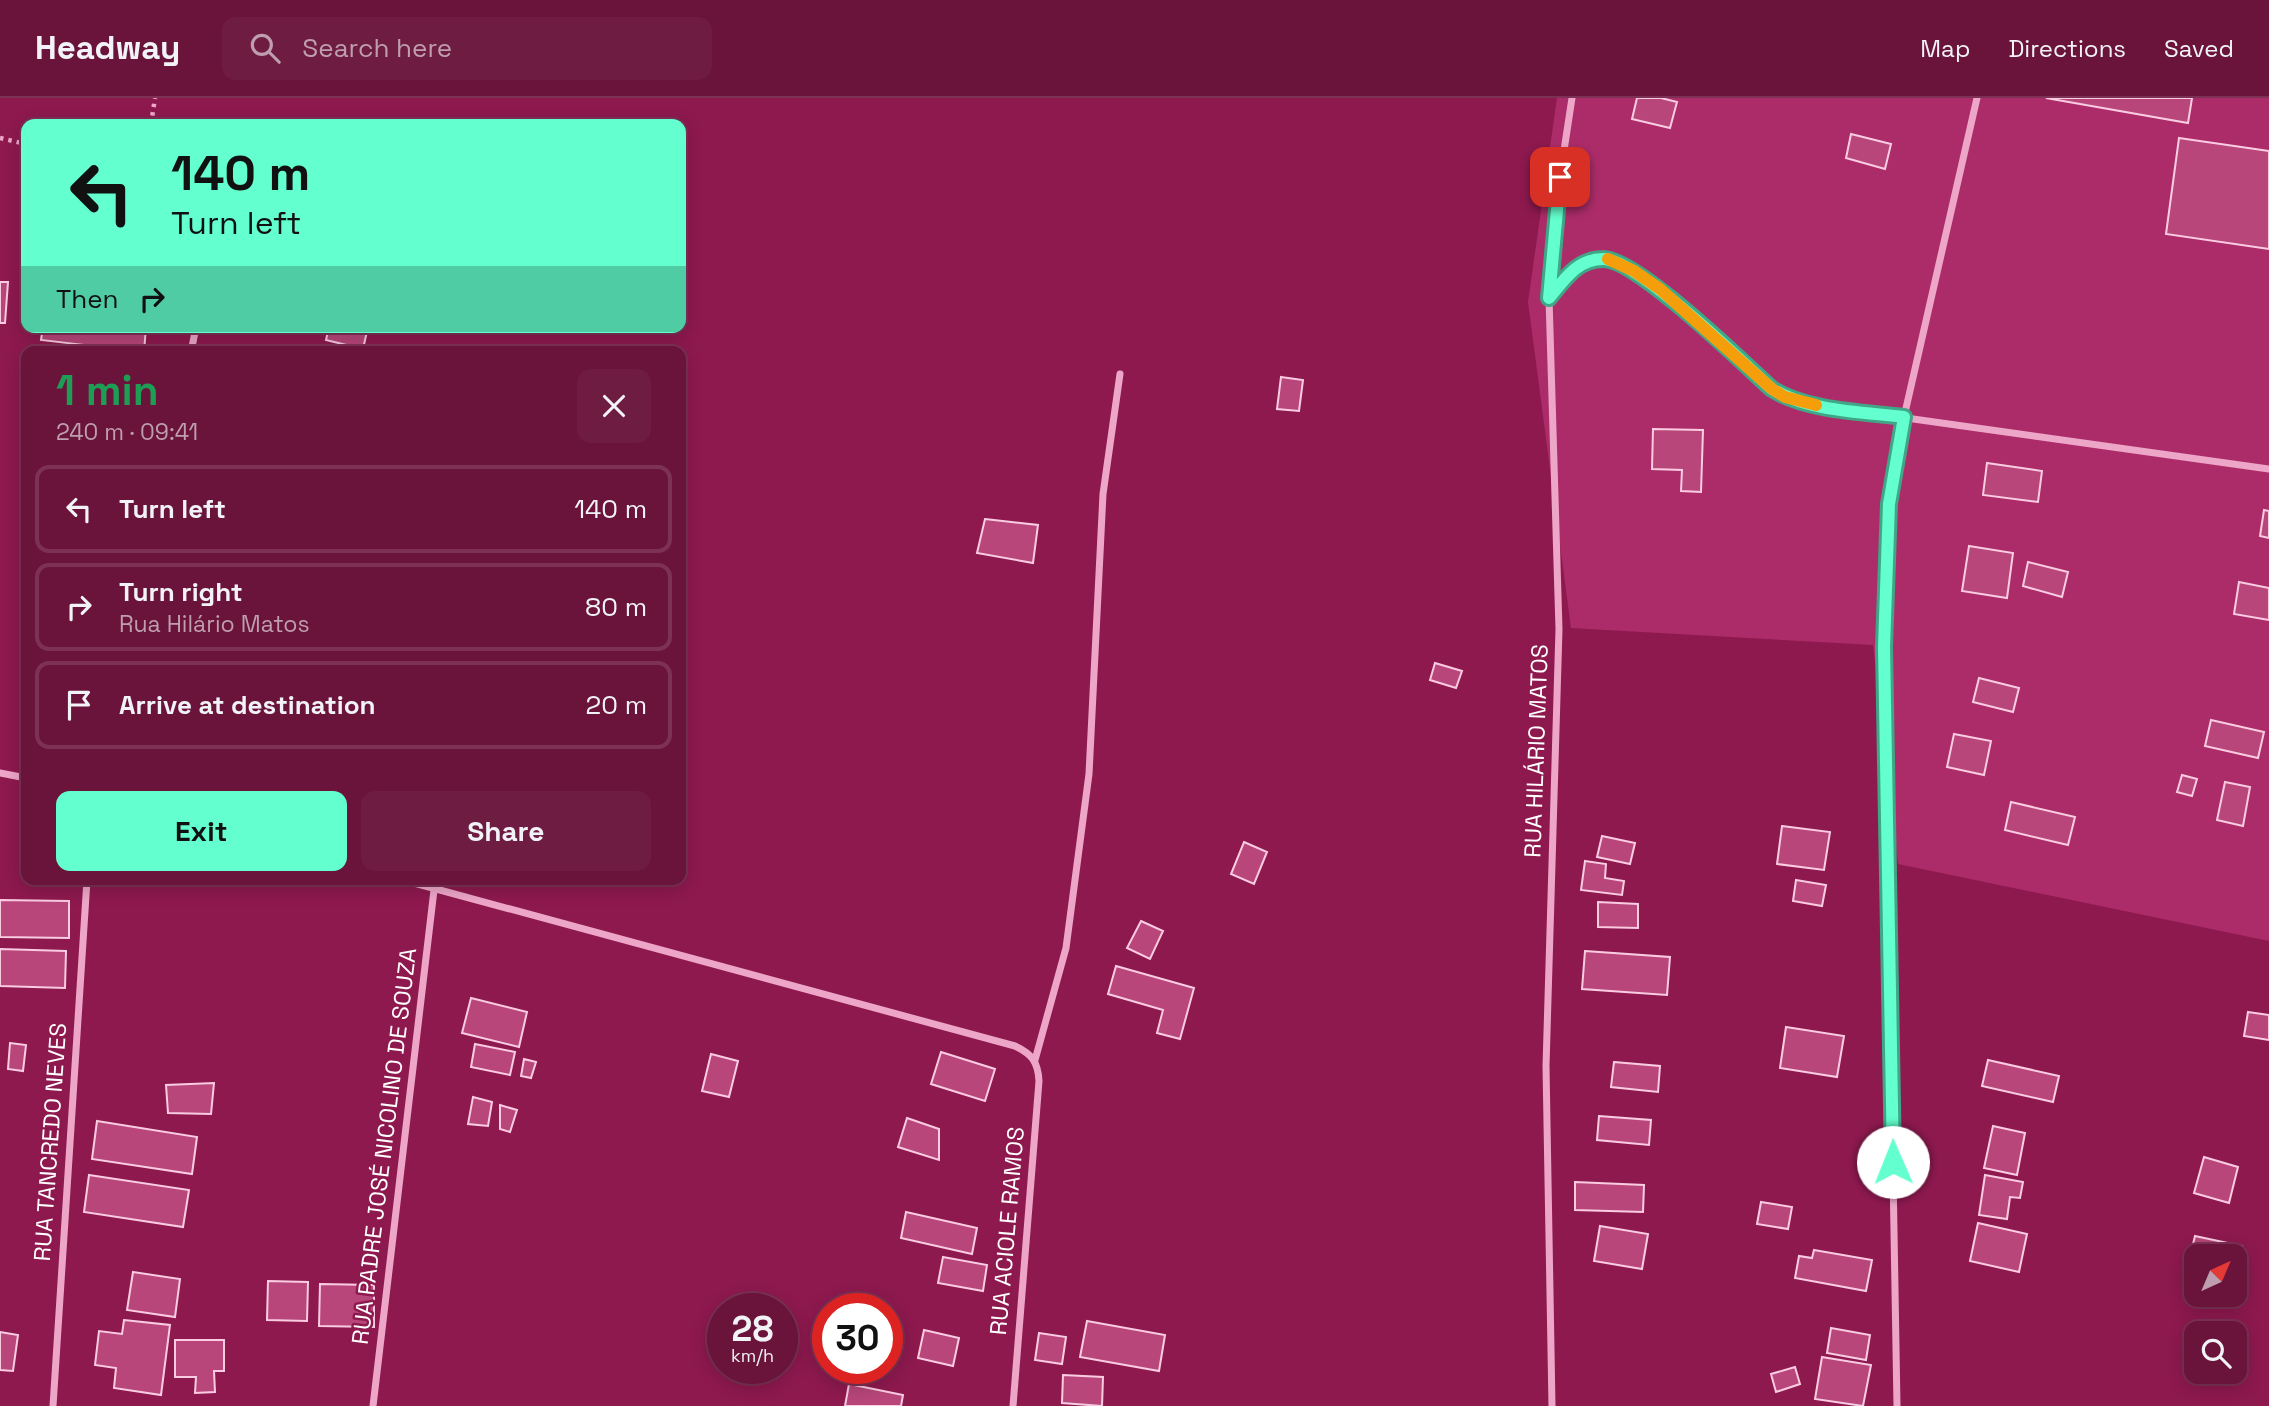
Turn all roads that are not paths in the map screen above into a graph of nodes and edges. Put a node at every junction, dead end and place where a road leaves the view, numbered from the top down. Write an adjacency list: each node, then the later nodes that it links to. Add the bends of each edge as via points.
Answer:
1 (1572, 98): 3 (street, RUA HILÁRIO MATOS, via 1556,203)
2 (1977, 98): 5 (street)
3 (1549, 298): 5 (street, via 1580,264 1606,258 1619,262 1660,289 1785,397); 17 (street, RUA HILÁRIO MATOS, via 1559,629 1546,1066)
4 (1120, 374): 13 (street, via 1103,494 1089,775 1066,948)
5 (1904, 417): 6 (street); 18 (street, via 1889,504 1884,647)
6 (2269, 470)
7 (0, 774): 8 (street)
8 (21, 777)
9 (87, 885): 14 (street, RUA TANCREDO NEVES)
10 (418, 885): 12 (street)
11 (436, 885): 12 (street, RUA PADRE JOSÉ NICOLINO DE SOUZA)
12 (434, 890): 13 (street, via 1015,1046); 15 (street, RUA PADRE JOSÉ NICOLINO DE SOUZA)
13 (1035, 1059): 16 (street, RUA ACIOLE RAMOS, via 1039,1081)
14 (53, 1406)
15 (373, 1406)
16 (1013, 1406)
17 (1552, 1406)
18 (1897, 1406)

